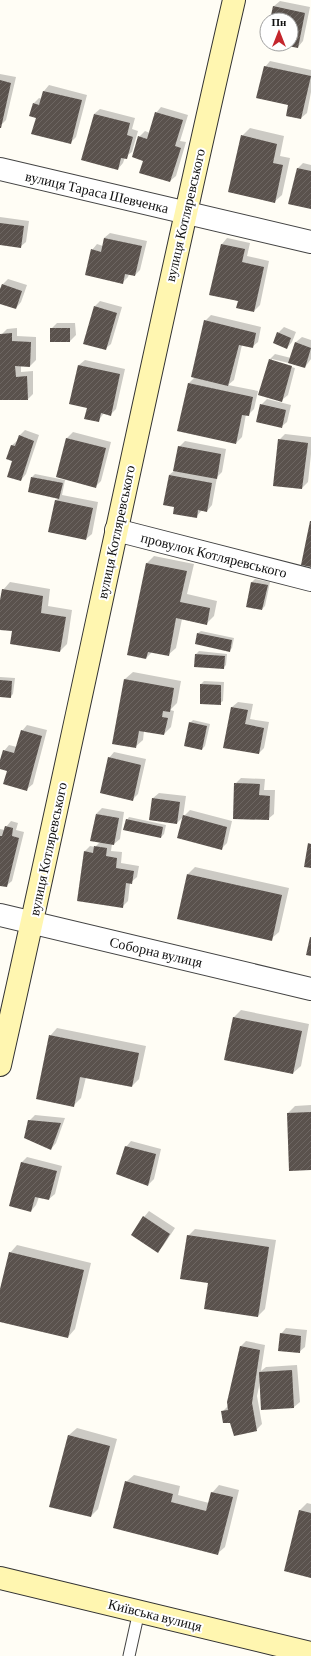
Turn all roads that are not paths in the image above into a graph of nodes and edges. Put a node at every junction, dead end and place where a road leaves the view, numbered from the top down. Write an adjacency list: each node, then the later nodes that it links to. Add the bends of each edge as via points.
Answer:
1 (234, 0): 3 (main road, вулиця Котляревського)
2 (0, 169): 3 (street, вулиця Тараса Шевченка)
3 (185, 213): 4 (street, вулиця Тараса Шевченка); 5 (main road, вулиця Котляревського)
4 (311, 242)
5 (116, 530): 6 (street, провулок Котляревського); 8 (main road, вулиця Котляревського)
6 (311, 580)
7 (0, 915): 8 (street, Соборна вулиця)
8 (32, 922): 9 (street, Соборна вулиця); 10 (main road, вулиця Котляревського)
9 (311, 989)
10 (0, 1064)
11 (0, 1578): 12 (main road, Київська вулиця)
12 (139, 1612): 13 (main road, Київська вулиця); 14 (lane)
13 (311, 1653)
14 (129, 1656)

